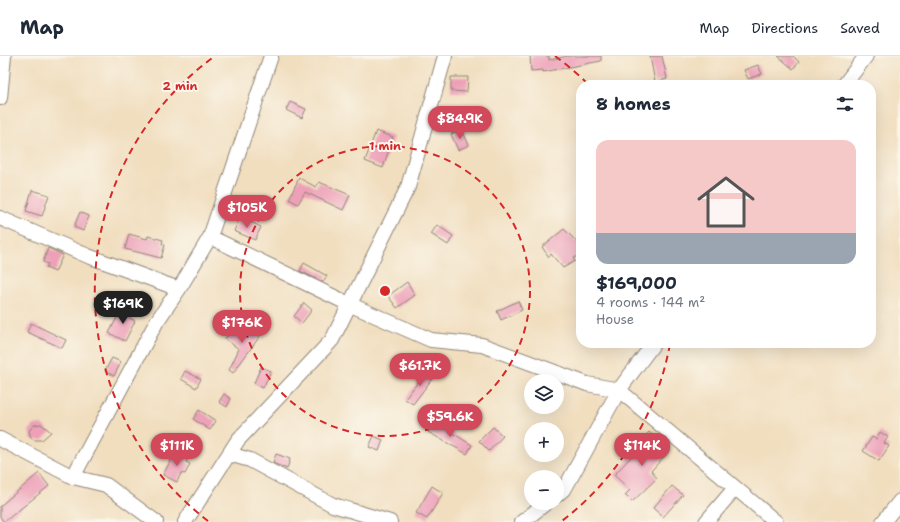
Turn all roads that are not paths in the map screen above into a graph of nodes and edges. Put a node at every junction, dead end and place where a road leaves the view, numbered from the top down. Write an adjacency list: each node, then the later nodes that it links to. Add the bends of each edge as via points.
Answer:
1 (4, 56): 6 (street)
2 (271, 56): 8 (street)
3 (445, 56): 10 (street, via 408,187)
4 (866, 56): 5 (street)
5 (848, 80)
6 (0, 98)
7 (0, 218): 9 (street, via 88,256)
8 (210, 237): 9 (street); 10 (street)
9 (179, 289): 15 (street, via 157,321)
10 (351, 305): 12 (street, via 431,340 482,345 587,384); 14 (street, via 332,340 238,440)
11 (650, 348): 12 (street)
12 (619, 390): 16 (street); 17 (street)
13 (0, 439): 15 (street)
14 (229, 454): 21 (street); 22 (street, via 250,460 333,504)
15 (73, 477): 20 (street, via 106,485)
16 (735, 488): 24 (street); 25 (street)
17 (564, 490)
18 (900, 500): 26 (street)
19 (537, 510): 23 (street)
20 (156, 522)
21 (185, 522)
22 (390, 522)
23 (522, 522)
24 (706, 522)
25 (776, 522)
26 (882, 522)

